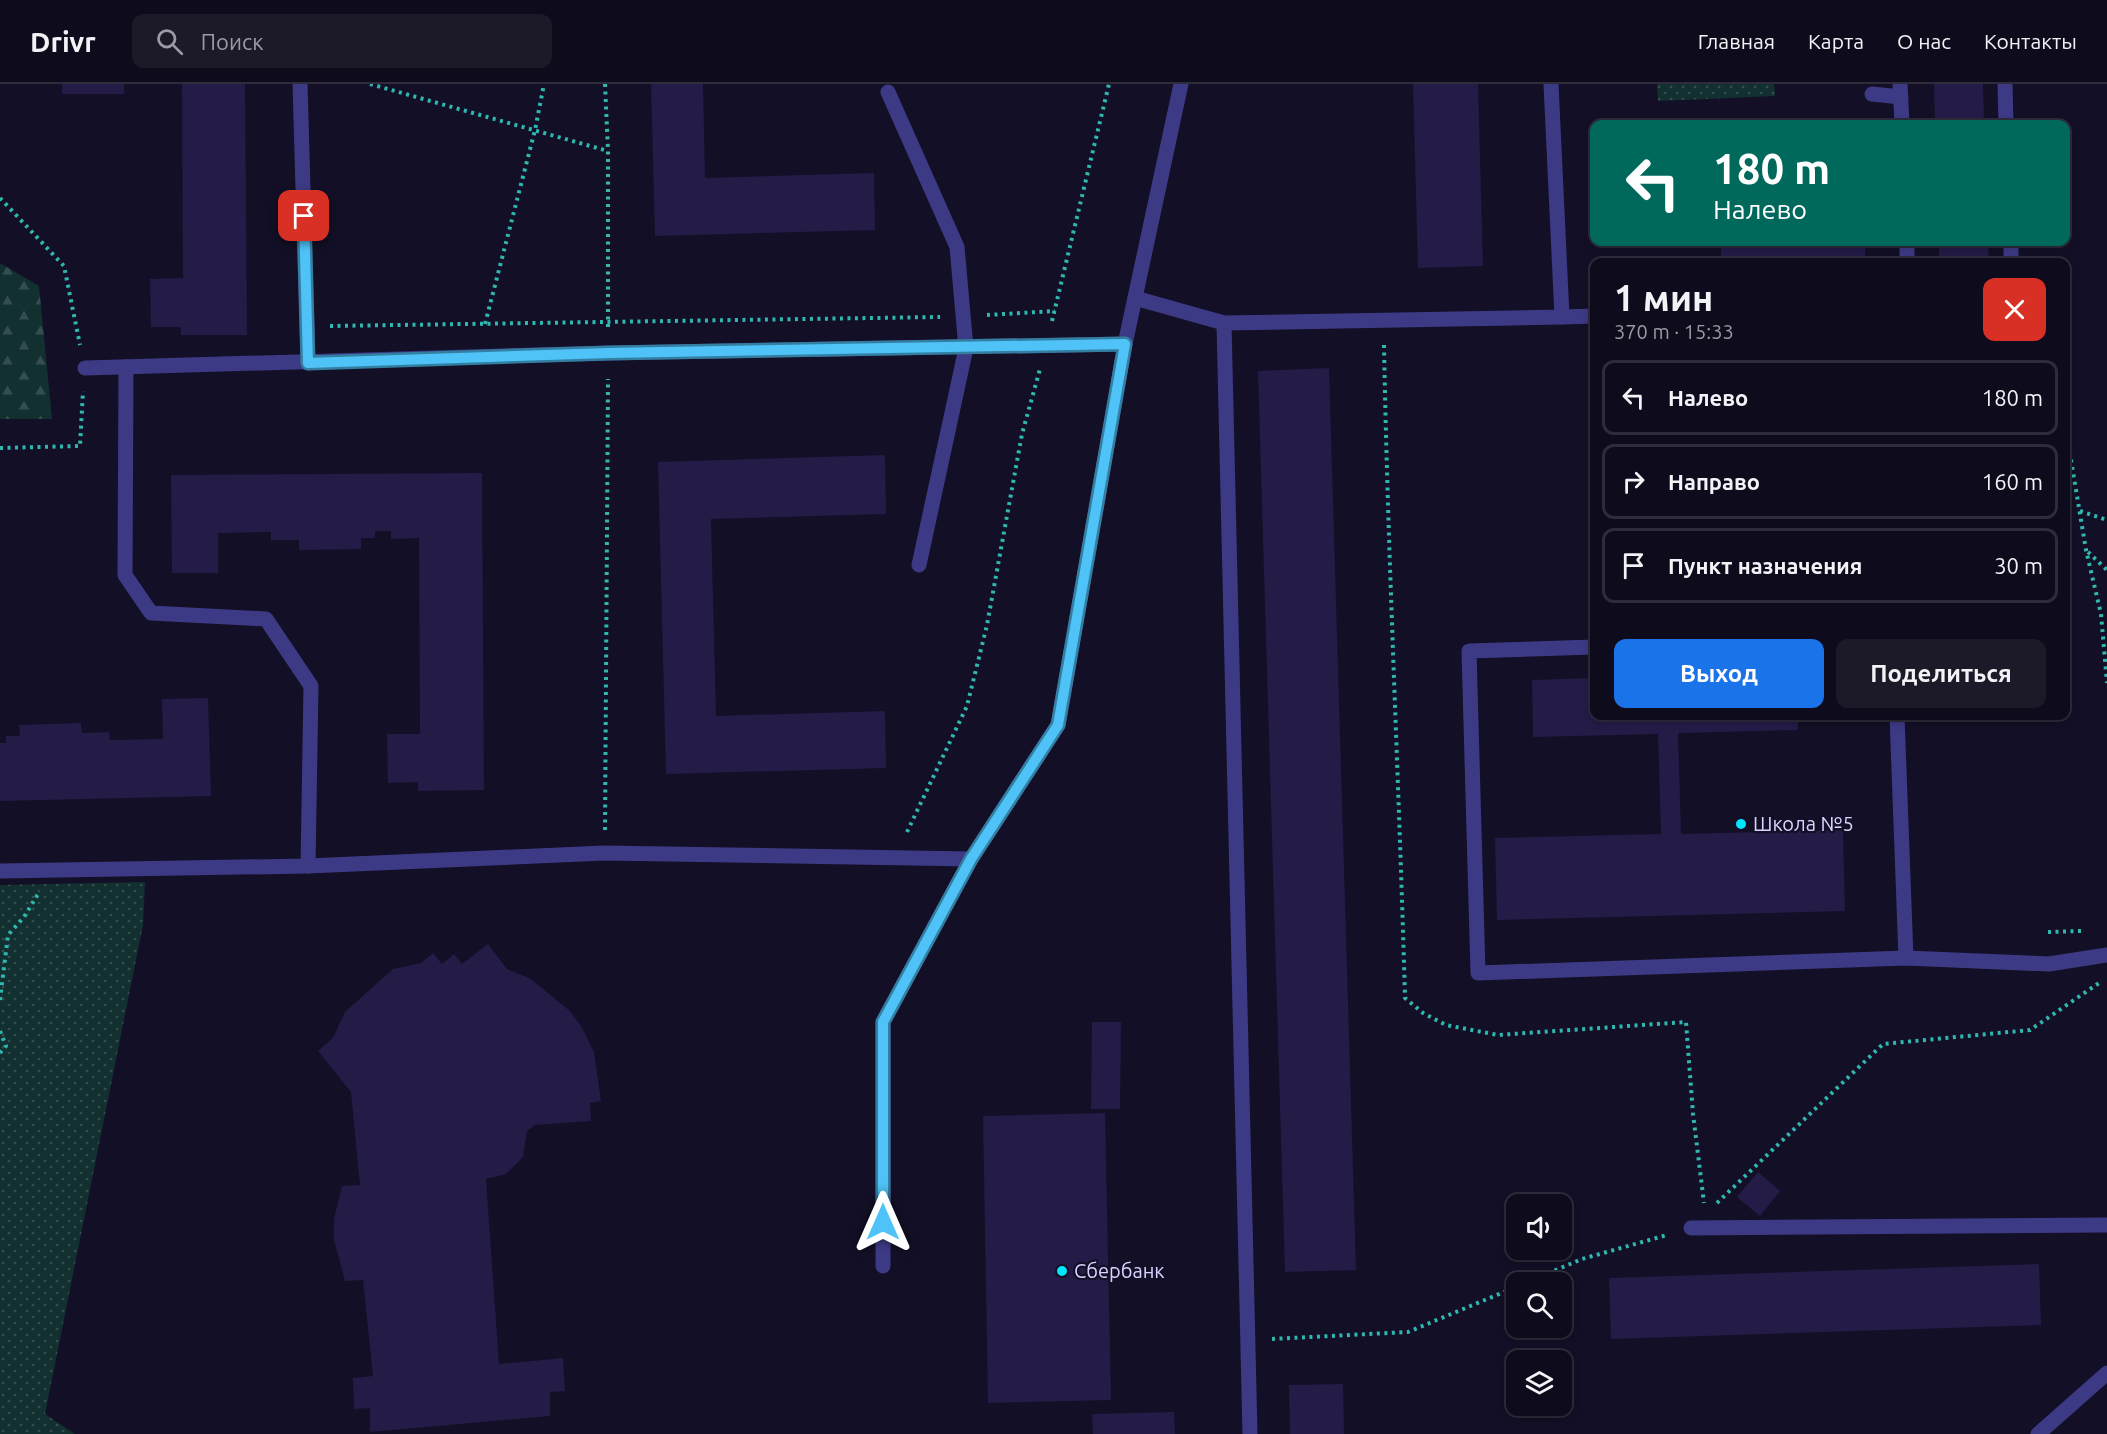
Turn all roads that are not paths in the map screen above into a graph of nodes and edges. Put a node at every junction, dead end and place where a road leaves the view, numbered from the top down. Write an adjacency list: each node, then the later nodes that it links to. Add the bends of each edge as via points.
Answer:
1 (300, 84): 16 (street)
2 (1181, 84): 10 (street)
3 (1551, 84): 12 (street)
4 (2005, 84): 9 (street)
5 (1901, 90): 7 (street); 8 (street)
6 (888, 92): 15 (street, via 957,248)
7 (1872, 94)
8 (1902, 120)
9 (2006, 120)
10 (1135, 298): 13 (street); 14 (street)
11 (1590, 316): 12 (street)
12 (1562, 317): 13 (street)
13 (1224, 323): 31 (street)
14 (1125, 344): 15 (street); 22 (street, via 1058,725)
15 (966, 348): 16 (street, via 609,353); 19 (street)
16 (308, 363): 17 (street)
17 (126, 367): 18 (street); 23 (street, via 124,575 151,613 266,619 311,686)
18 (85, 368)
19 (919, 565)
20 (1590, 647): 26 (street, via 1469,651 1478,973)
21 (1897, 720): 26 (street)
22 (971, 859): 23 (street, via 604,853); 29 (street, via 883,1022)
23 (308, 866): 24 (street)
24 (0, 871)
25 (2107, 956): 26 (street, via 2049,964)
26 (1906, 958)
27 (2107, 1225): 28 (street)
28 (1691, 1228)
29 (883, 1266)
30 (2107, 1373): 32 (street)
31 (1250, 1434)
32 (2038, 1434)

